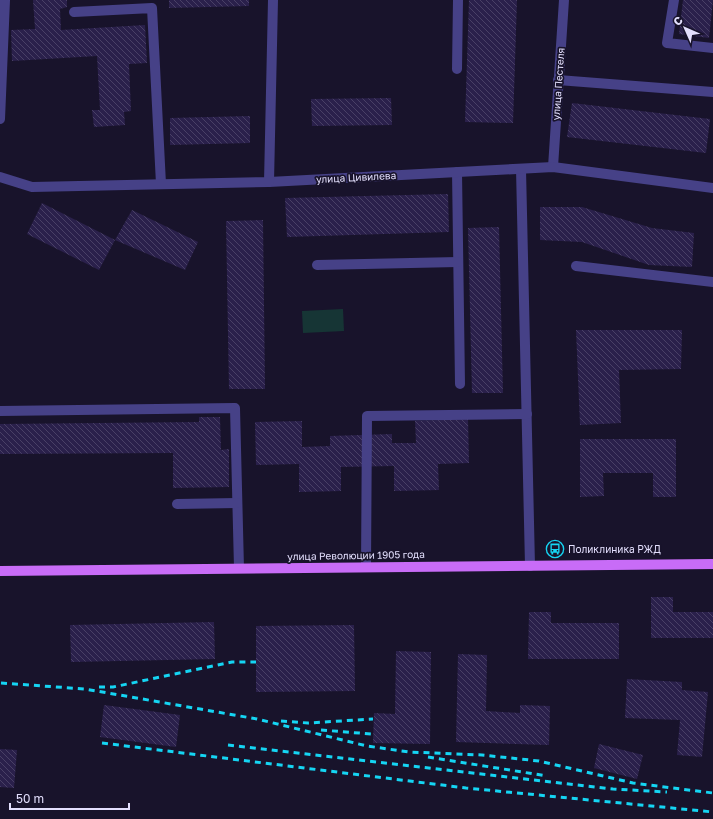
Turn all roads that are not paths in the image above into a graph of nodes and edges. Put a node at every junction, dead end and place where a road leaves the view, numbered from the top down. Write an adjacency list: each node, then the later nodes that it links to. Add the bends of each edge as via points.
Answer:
1 (5, 0): 11 (street)
2 (274, 0): 17 (street)
3 (458, 0): 8 (street)
4 (564, 0): 9 (street, улица Пестеля)
5 (674, 0): 7 (street, via 667,43)
6 (74, 12): 18 (street, via 152,8)
7 (713, 48)
8 (458, 69)
9 (558, 80): 10 (street); 13 (street, улица Пестеля)
10 (713, 92)
11 (0, 98): 12 (street)
12 (0, 119)
13 (553, 167): 14 (street, улица Цивилева); 19 (street, улица Цивилева)
14 (521, 169): 15 (street, улица Цивилева); 26 (street)
15 (457, 172): 17 (street, улица Цивилева); 20 (street)
16 (0, 177): 18 (street, улица Цивилева, via 32,187)
17 (269, 182): 18 (street, улица Цивилева)
18 (161, 184)
19 (713, 188)
20 (458, 262): 21 (street); 24 (street)
21 (317, 265)
22 (576, 266): 23 (street)
23 (713, 282)
24 (460, 384)
25 (0, 411): 28 (street, via 235,408)
26 (527, 414): 30 (street); 31 (street, via 367,416)
27 (177, 504): 28 (street)
28 (237, 504): 32 (street)
29 (713, 564): 30 (main road, улица Революции 1905 года)
30 (530, 566): 31 (main road, улица Революции 1905 года)
31 (366, 567): 32 (main road, улица Революции 1905 года)
32 (239, 568): 33 (main road, улица Революции 1905 года)
33 (0, 570)

